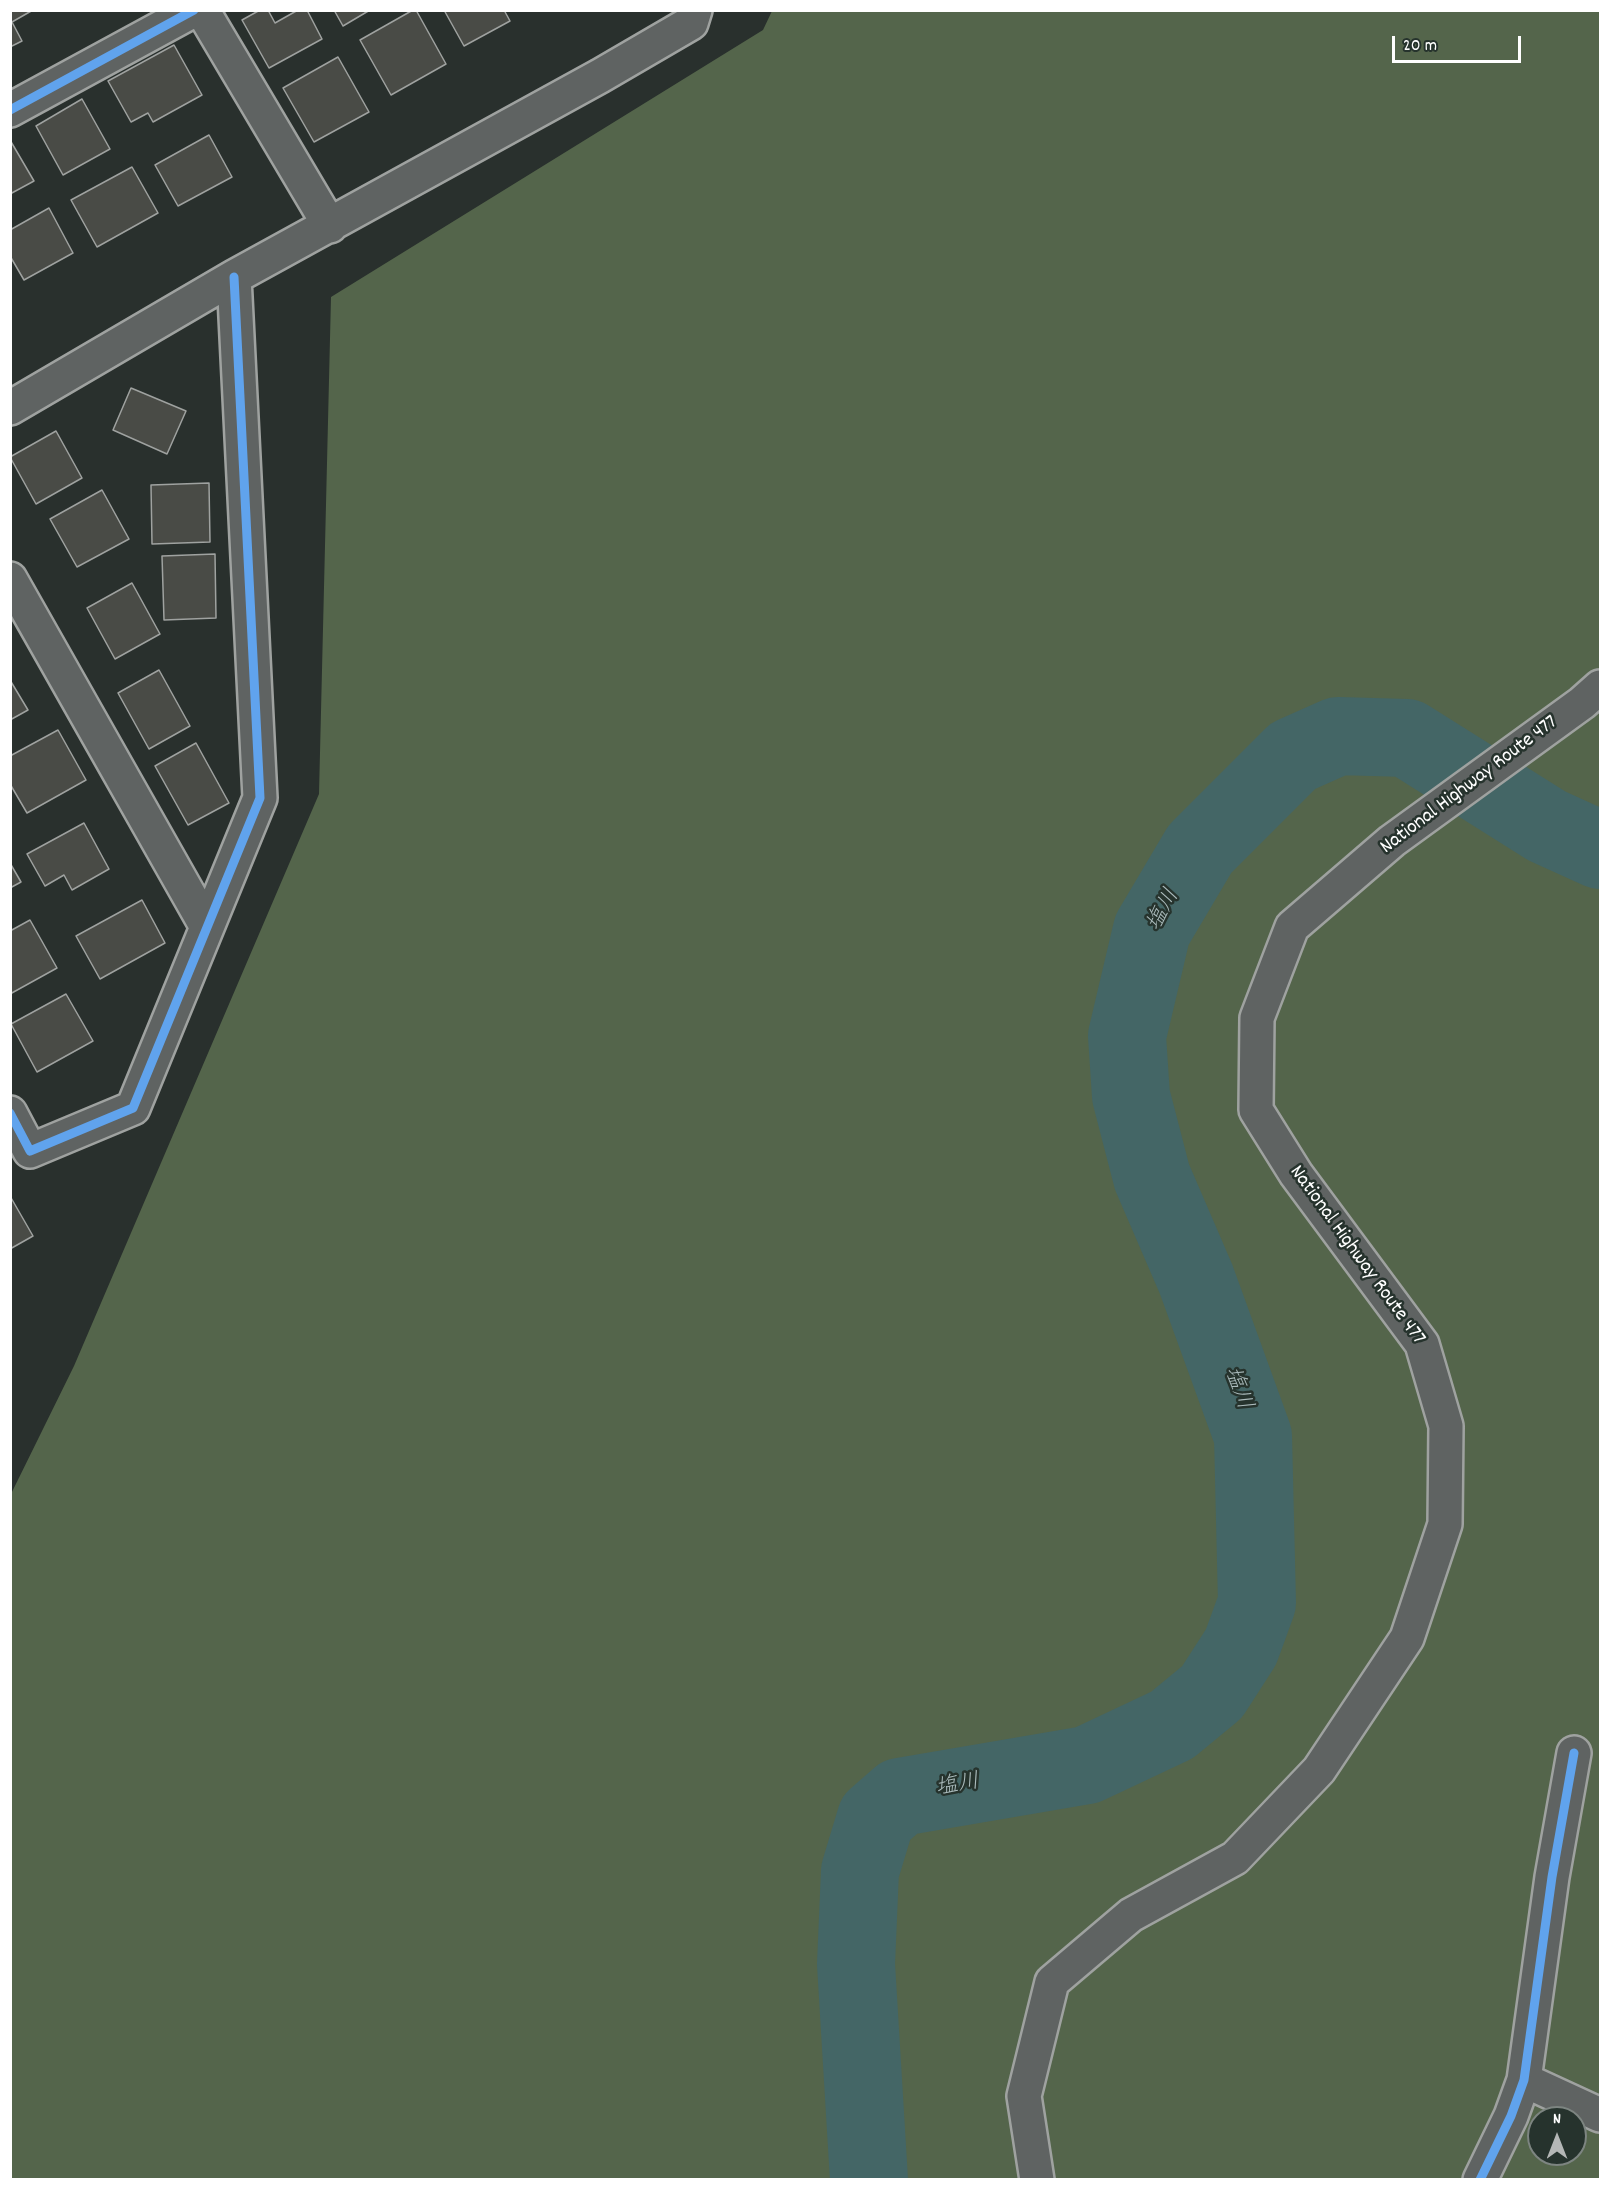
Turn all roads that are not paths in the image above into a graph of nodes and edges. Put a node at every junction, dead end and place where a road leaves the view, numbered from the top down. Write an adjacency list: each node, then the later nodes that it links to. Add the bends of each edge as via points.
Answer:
1 (194, 10): 4 (main road)
2 (202, 10): 5 (main road)
3 (695, 10): 5 (main road, via 691,23 671,35)
4 (10, 110)
5 (330, 226): 6 (main road)
6 (234, 277): 7 (main road); 10 (main road, via 260,798)
7 (10, 408)
8 (10, 579): 10 (main road)
9 (1600, 687): 15 (main road, National Highway Route 477, via 1392,841 1292,927 1257,1018 1256,1110 1296,1174 1422,1344 1446,1425 1445,1524 1407,1638 1319,1770 1235,1858 1131,1915 1052,1982 1024,2096)
10 (207, 927): 11 (main road, via 133,1108 30,1151)
11 (10, 1113)
12 (1574, 1753): 13 (main road, via 1552,1877)
13 (1524, 2080): 14 (main road); 16 (main road)
14 (1600, 2115)
15 (1037, 2180)
16 (1480, 2180)

